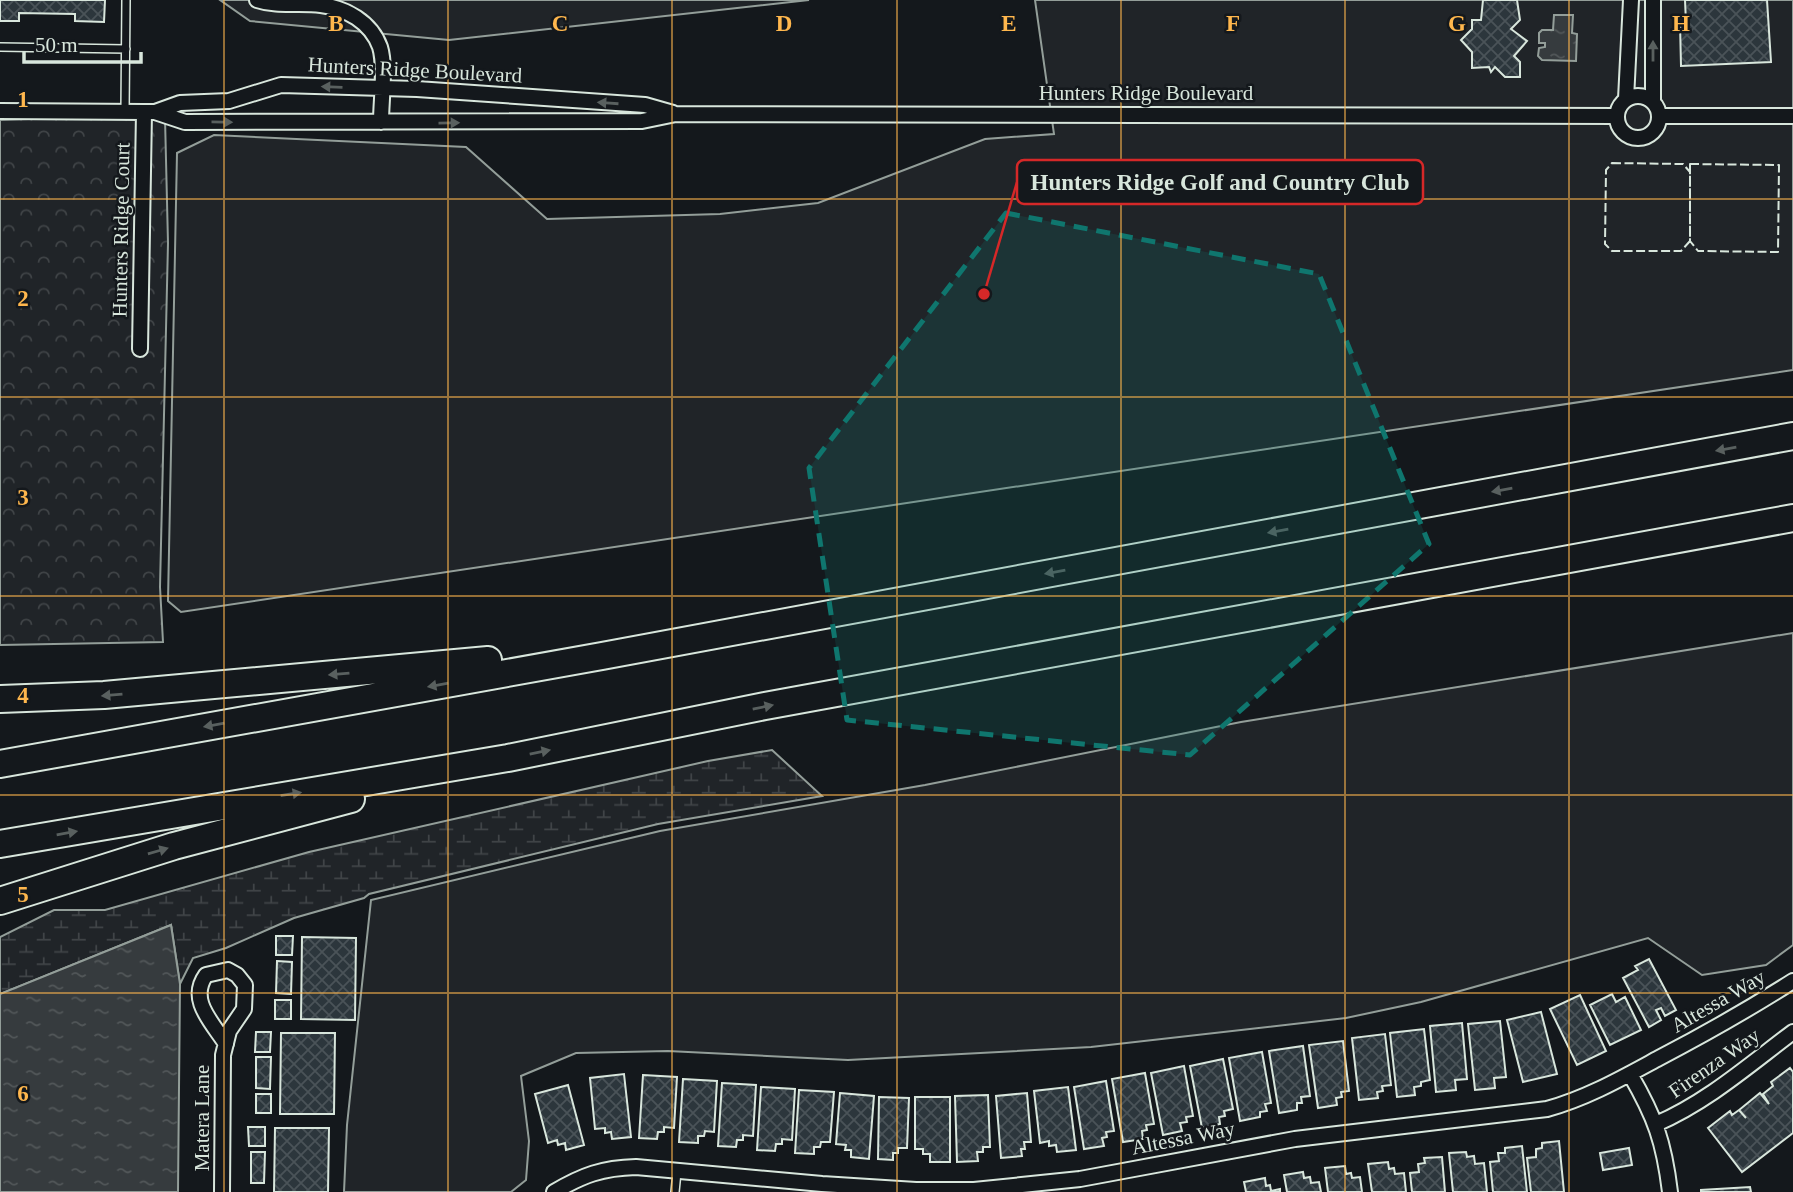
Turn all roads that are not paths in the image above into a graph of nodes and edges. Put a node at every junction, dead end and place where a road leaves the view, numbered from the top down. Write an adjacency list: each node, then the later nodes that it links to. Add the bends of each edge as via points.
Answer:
1 (126, 0): 6 (lane)
2 (257, 0): 7 (street, via 340,8 358,18 380,46)
3 (1631, 0): 8 (street)
4 (1653, 0): 9 (street, one-way to 4)
5 (0, 47): 6 (lane)
6 (126, 49): 11 (lane)
7 (381, 88): 12 (street, Hunters Ridge Boulevard, one-way to 12, via 281,85 229,101 180,103); 13 (street, Hunters Ridge Boulevard, one-way to 7, via 645,106); 17 (street)
8 (1626, 99): 9 (street, via 1640,96); 14 (street)
9 (1653, 102): 15 (street)
10 (0, 111): 11 (street, Hunters Ridge Boulevard)
11 (125, 112): 12 (street, Hunters Ridge Boulevard)
12 (149, 112): 17 (street, Hunters Ridge Boulevard, one-way to 17, via 185,122); 18 (street, Hunters Ridge Court)
13 (676, 114): 14 (street, Hunters Ridge Boulevard); 17 (street, Hunters Ridge Boulevard, one-way to 13, via 642,121)
14 (1617, 116): 15 (street, via 1621,131 1640,139 1657,128)
15 (1659, 116): 16 (street)
16 (1793, 116)
17 (381, 122)
18 (140, 349)
19 (1793, 436): 21 (highway, one-way to 21)
20 (1793, 519): 23 (highway, one-way to 20, via 765,706)
21 (602, 656): 22 (highway, one-way to 22, via 496,660 104,695); 24 (highway, one-way to 24)
22 (0, 699)
23 (508, 758): 25 (highway, one-way to 23); 26 (highway, one-way to 23, via 174,846)
24 (0, 764)
25 (0, 845)
26 (0, 901)
27 (1793, 981): 30 (street, Altessa Way)
28 (1793, 1032): 31 (street, Firenza Way, via 1699,1101)
29 (226, 1044): 29 (street, Matera Lane, via 246,1000 245,985 228,970 206,975 199,984 198,998); 33 (street, Matera Lane)
30 (1630, 1074): 31 (street); 32 (street, Altessa Way, via 1547,1109 1295,1139 1034,1185 916,1190)
31 (1656, 1124): 36 (street)
32 (677, 1171): 34 (street, Altessa Way, via 609,1168); 35 (lane)
33 (222, 1192)
34 (554, 1192)
35 (675, 1192)
36 (1670, 1192)

